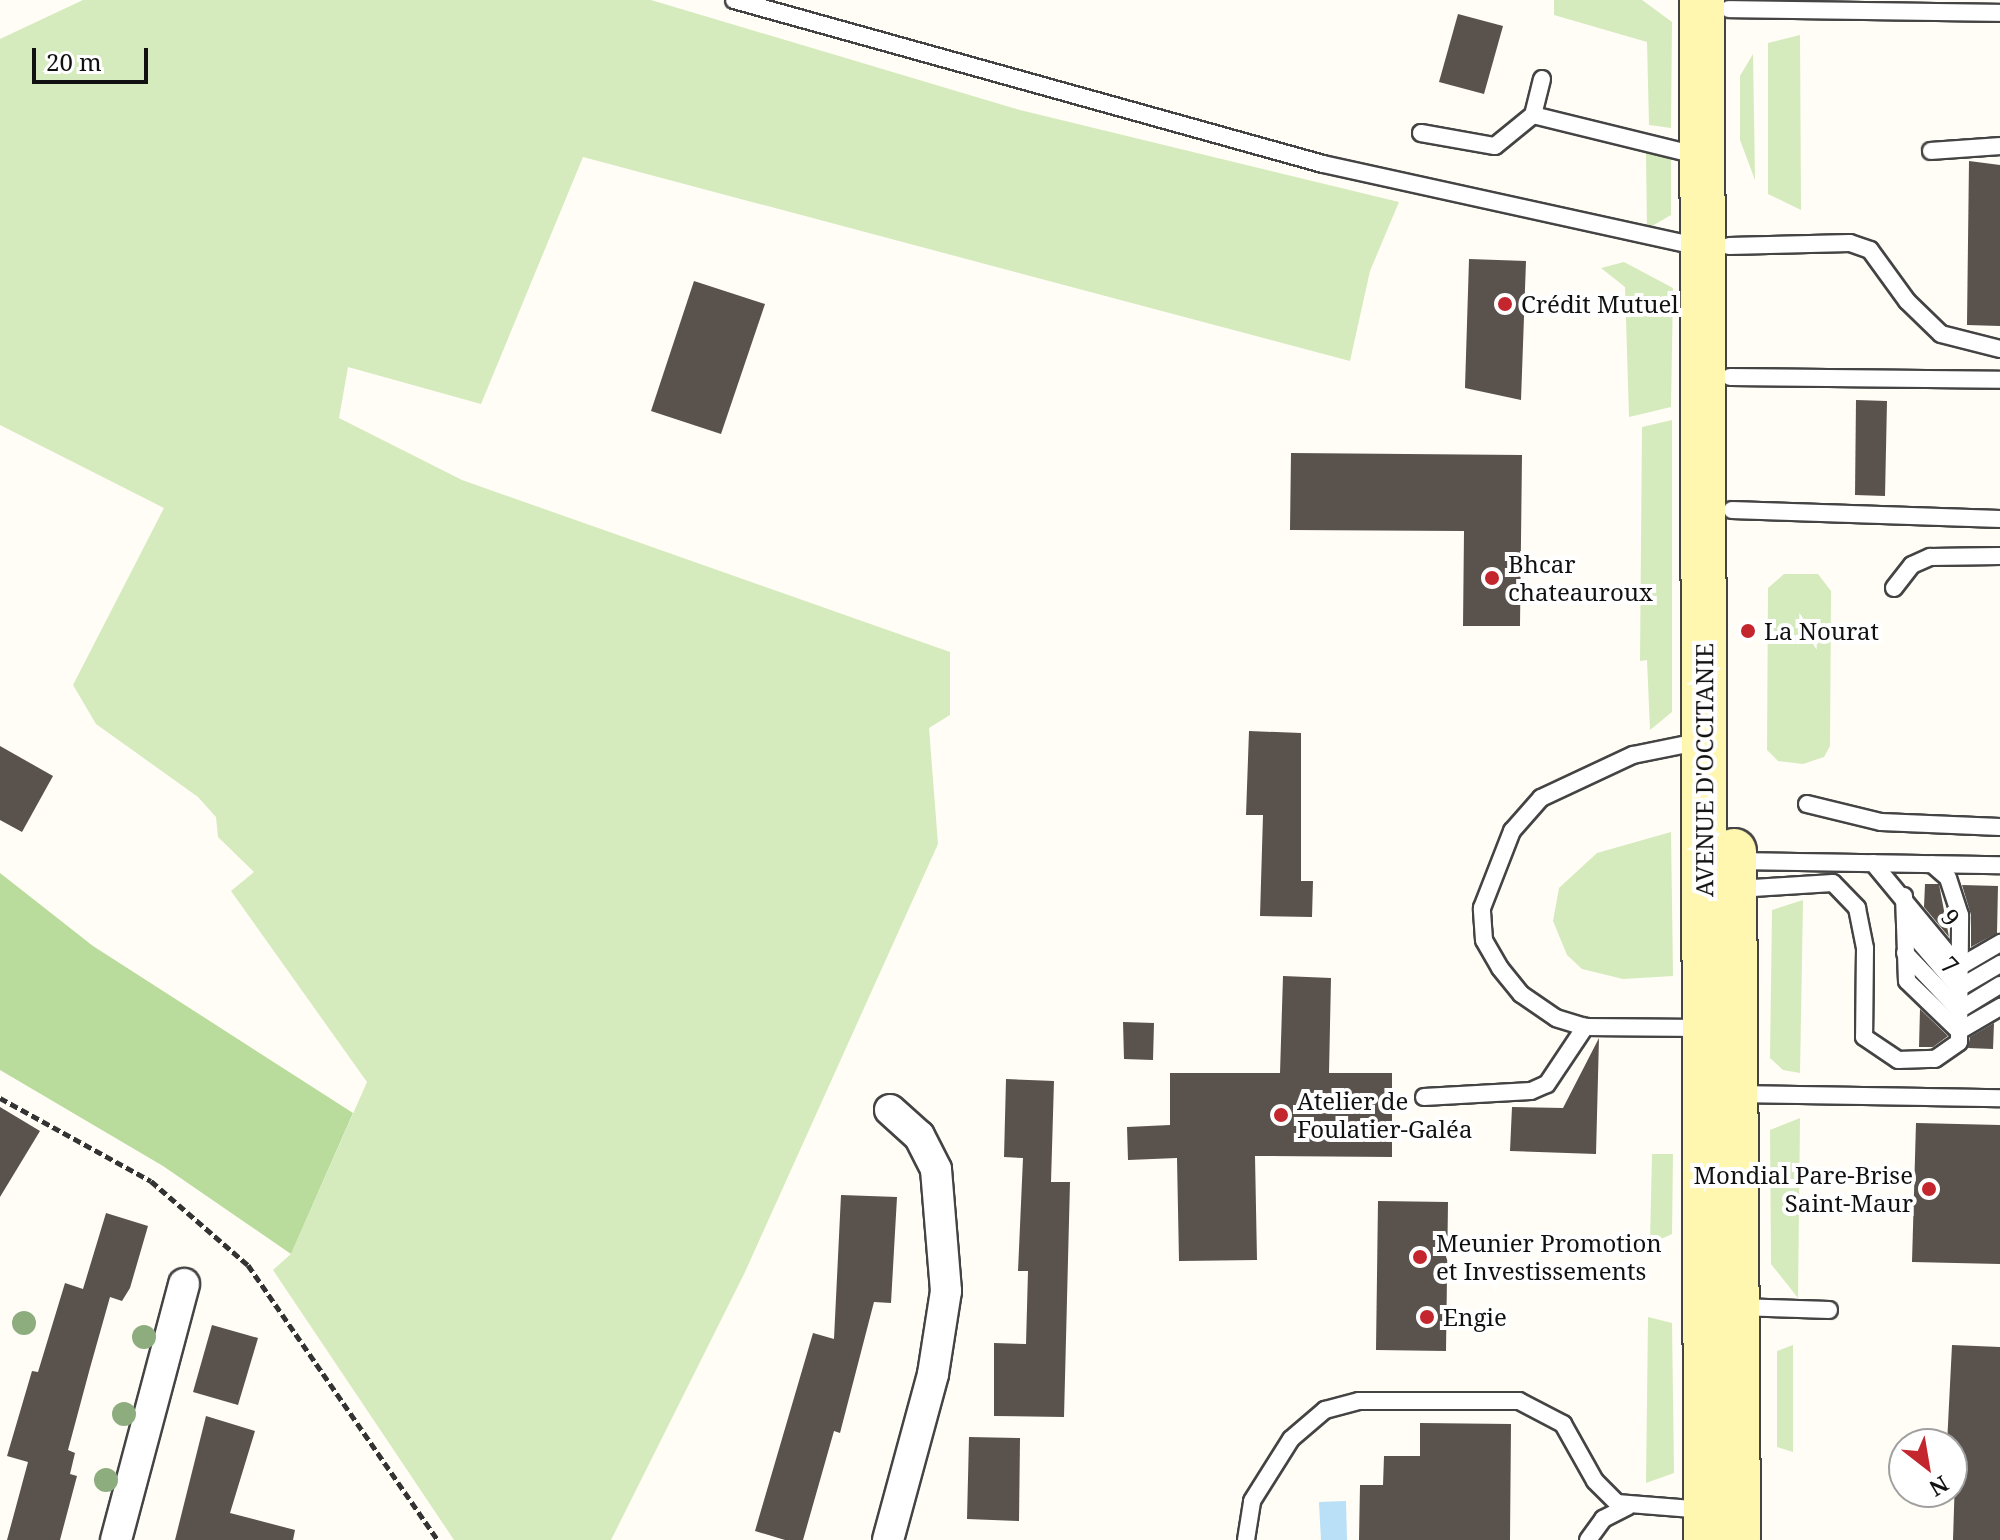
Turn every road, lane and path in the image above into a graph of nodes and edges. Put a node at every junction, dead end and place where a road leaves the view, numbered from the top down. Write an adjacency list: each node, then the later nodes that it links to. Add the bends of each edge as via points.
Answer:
1 (734, 0): 10 (lane, via 1323,164)
2 (1720, 3): 3 (lane); 9 (main road, AVENUE D'OCCITANIE); 10 (main road, AVENUE D'OCCITANIE)
3 (2000, 13)
4 (1542, 79): 5 (lane)
5 (1533, 115): 6 (lane, via 1495,146); 9 (lane)
6 (1421, 133)
7 (2000, 146): 8 (lane)
8 (1931, 151)
9 (1702, 157): 10 (main road, AVENUE D'OCCITANIE)
10 (1715, 247): 11 (lane, via 1850,243 1870,250 1907,301 1941,334); 12 (main road, AVENUE D'OCCITANIE); 18 (main road, AVENUE D'OCCITANIE)
11 (2000, 349)
12 (1730, 377): 13 (lane); 14 (main road, AVENUE D'OCCITANIE)
13 (2000, 380)
14 (1732, 510): 15 (lane); 24 (main road, AVENUE D'OCCITANIE)
15 (2000, 519)
16 (2000, 556): 17 (lane, via 1930,557 1912,565)
17 (1894, 588)
18 (1703, 741): 35 (lane, via 1633,755 1541,798 1512,831 1492,870 1482,908 1484,940 1500,968 1521,994 1556,1018); 36 (main road, AVENUE D'OCCITANIE)
19 (1807, 804): 20 (lane, via 1881,822)
20 (2000, 827)
21 (1873, 863): 22 (lane); 24 (lane); 25 (lane, 9)
22 (1932, 864): 23 (lane); 30 (lane, via 1958,899)
23 (1998, 867)
24 (1734, 875): 37 (lane, via 1833,883 1857,908 1865,948 1864,1037 1880,1053 1898,1060 1948,1056); 38 (main road, AVENUE D'OCCITANIE)
25 (1904, 896): 26 (lane); 30 (lane, 9)
26 (1905, 925): 28 (lane); 32 (lane)
27 (2000, 943): 30 (lane)
28 (1905, 953): 34 (lane, 7); 37 (lane, via 1907,981)
29 (2000, 964): 32 (lane)
30 (1959, 967): 32 (lane)
31 (2000, 985): 34 (lane)
32 (1959, 988): 34 (lane)
33 (2000, 1007): 37 (lane)
34 (1959, 1010): 37 (lane)
35 (1585, 1027): 36 (lane); 39 (lane, via 1547,1084 1531,1091)
36 (1702, 1028): 47 (main road, AVENUE D'OCCITANIE)
37 (1959, 1031)
38 (1734, 1094): 41 (lane); 44 (main road, AVENUE D'OCCITANIE)
39 (1424, 1097)
40 (0, 1098): 49 (path, via 151,1181 248,1265)
41 (2000, 1098)
42 (890, 1110): 50 (street, via 919,1136 936,1169 946,1291 933,1374)
43 (184, 1284): 48 (street)
44 (1736, 1307): 45 (lane); 53 (main road, AVENUE D'OCCITANIE)
45 (1829, 1310)
46 (1628, 1506): 47 (lane); 51 (lane, via 1595,1481 1563,1424 1536,1406 1519,1401 1359,1401 1325,1410 1291,1439 1252,1501); 52 (lane, via 1603,1519)
47 (1706, 1525)
48 (116, 1540)
49 (438, 1540)
50 (888, 1540)
51 (1246, 1540)
52 (1588, 1540)
53 (1738, 1540)

